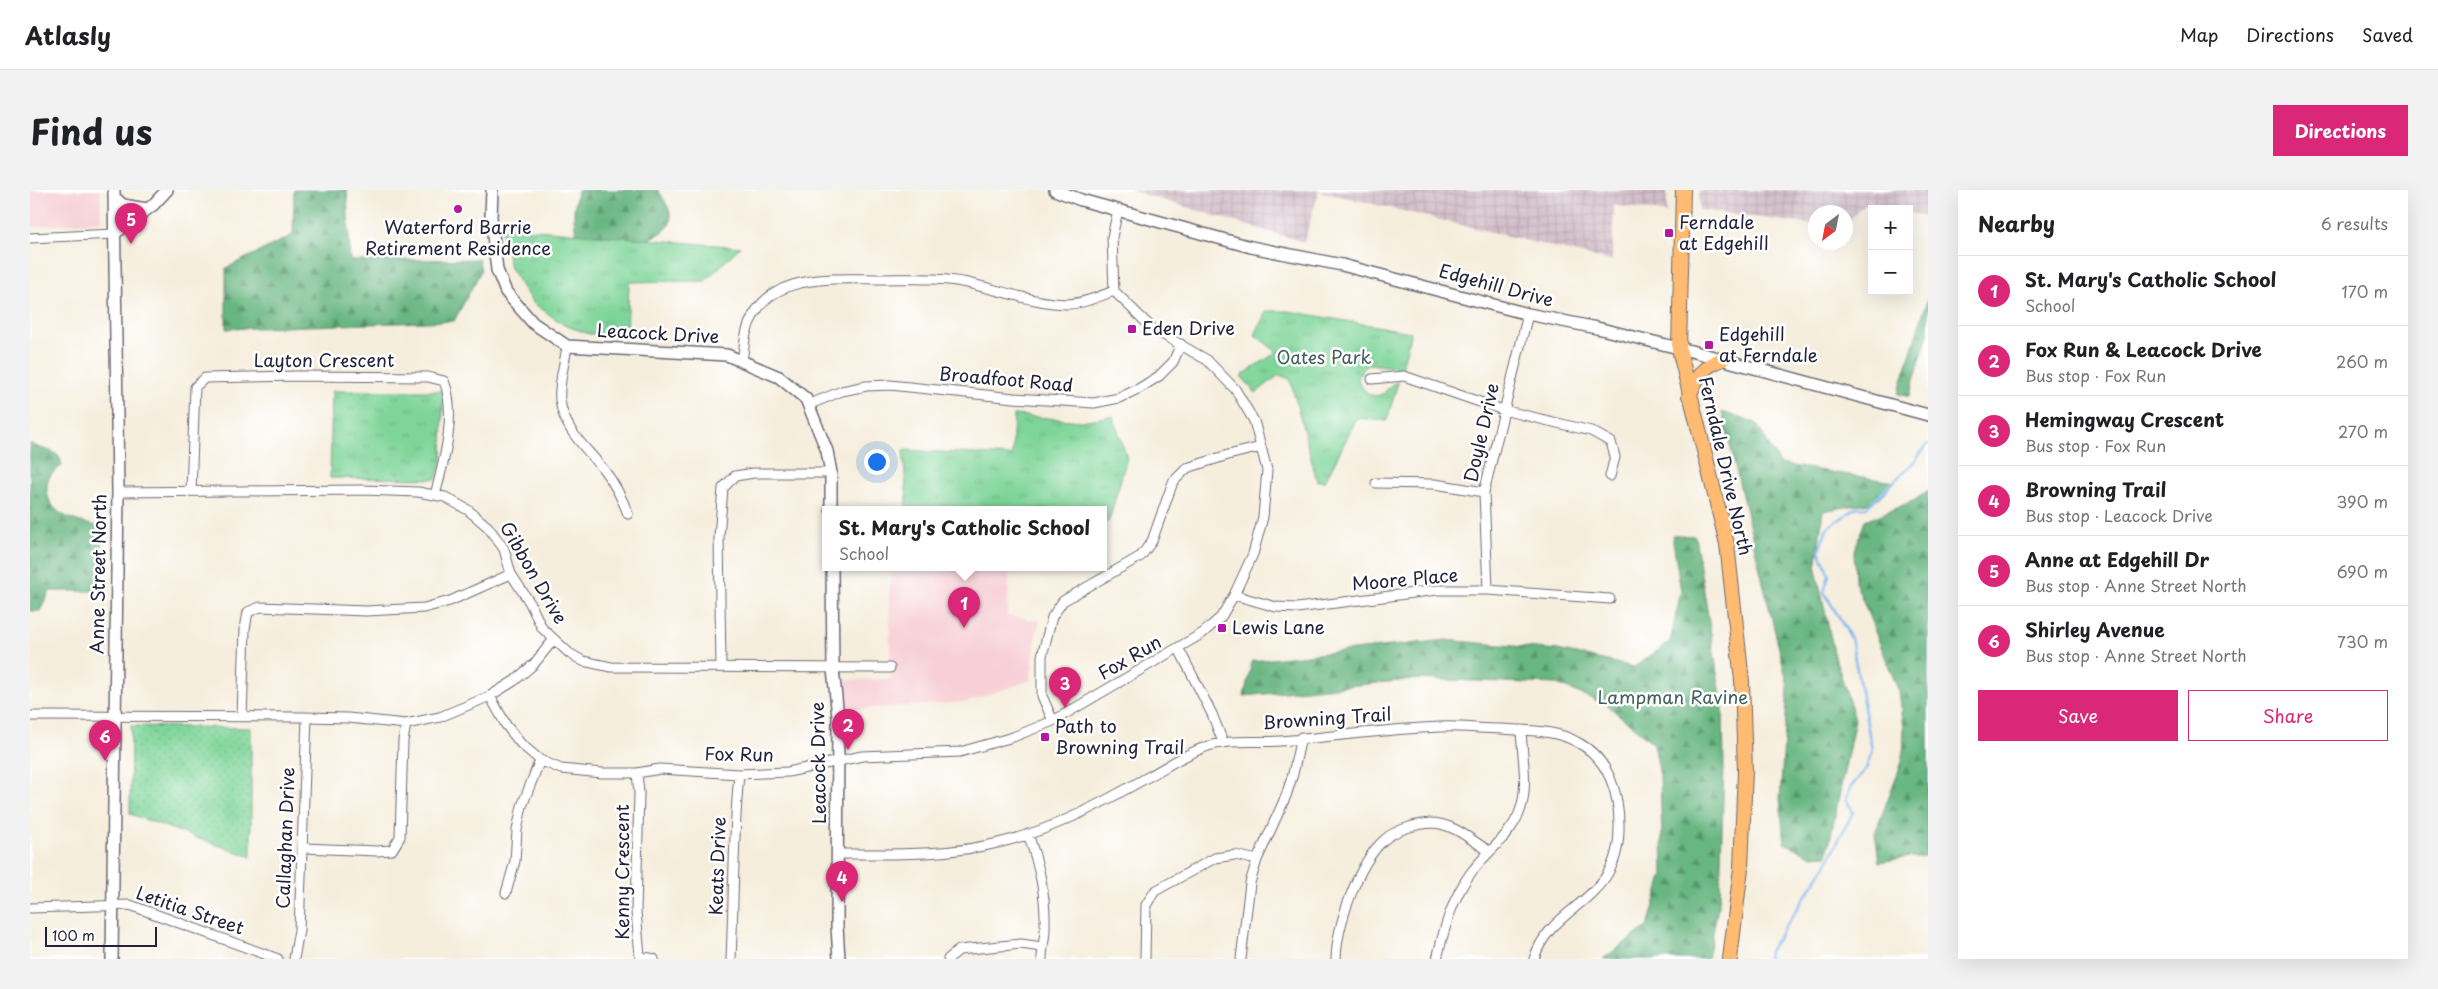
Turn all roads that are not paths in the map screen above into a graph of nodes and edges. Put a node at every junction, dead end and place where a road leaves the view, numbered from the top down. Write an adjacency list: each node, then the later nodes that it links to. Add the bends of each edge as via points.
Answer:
1 (167, 190): 6 (street)
2 (492, 190): 13 (street, via 491,217 497,270 506,292 533,323)
3 (1055, 190): 7 (street, Edgehill Drive)
4 (1683, 190): 14 (main road, Ferndale Drive North)
5 (114, 194): 6 (street, via 123,205); 8 (street, Anne Street North)
6 (147, 209): 8 (street)
7 (1118, 210): 10 (street, via 1112,236); 11 (street, Edgehill Drive, via 1252,247 1342,265)
8 (114, 234): 9 (street); 27 (street, Anne Street North)
9 (30, 238)
10 (1114, 291): 12 (street, Fox Run, via 1153,329); 16 (street, via 1068,304 1027,299 943,279 816,279 792,284 770,297 746,333)
11 (1528, 314): 14 (street, Edgehill Drive); 20 (street, Doyle Drive)
12 (1181, 344): 19 (street, Broadfoot Road, via 1173,362 1159,376 1119,398 1094,403 866,386 842,391); 22 (street, Fox Run, via 1207,360 1235,389 1254,421)
13 (567, 346): 16 (street, Leacock Drive, via 726,355); 31 (street, via 560,398 564,418 573,435 618,490)
14 (1679, 349): 15 (street, Edgehill Drive); 18 (main road, Ferndale Drive North)
15 (1723, 359): 18 (main road, via 1708,365); 21 (street, Edgehill Drive)
16 (742, 360): 19 (street, Leacock Drive, via 779,377)
17 (1372, 379): 20 (street, via 1404,376)
18 (1689, 396): 78 (main road, Ferndale Drive North, via 1727,544 1742,681 1745,771 1741,868)
19 (808, 405): 23 (street, Leacock Drive, via 827,451)
20 (1503, 410): 24 (street, via 1591,431 1610,442 1615,456); 28 (street, Doyle Drive)
21 (1928, 415)
22 (1261, 448): 35 (street, Fox Run, via 1266,470 1263,517 1253,554); 47 (street, via 1228,454 1187,468 1172,482 1152,541 1141,556 1063,601 1052,617 1042,656 1042,696)
23 (831, 474): 30 (street, Leacock Drive); 39 (street, via 754,473 734,476 722,488)
24 (1610, 476)
25 (1376, 483): 28 (street, via 1436,484)
26 (191, 491): 27 (street, Gibbon Drive); 29 (street, Gibbon Drive, via 363,490); 29 (street, Layton Crescent, via 195,387 206,378 428,377 444,381 450,396 445,457)
27 (118, 492): 43 (street, Anne Street North)
28 (1484, 492): 34 (street, Doyle Drive)
29 (435, 495): 33 (street, Gibbon Drive, via 468,510 488,526 504,549)
30 (831, 506)
31 (628, 514)
32 (832, 571): 41 (street, Leacock Drive)
33 (511, 574): 37 (street, Gibbon Drive, via 530,602 542,628); 45 (street, via 450,601 424,608 366,611 260,607 248,612)
34 (1488, 590): 35 (street, Moore Place, via 1437,590 1297,608 1276,607); 36 (street, Moore Place)
35 (1234, 595): 38 (street, Fox Run, via 1221,617)
36 (1610, 599)
37 (554, 639): 39 (street, Gibbon Drive, via 583,661 611,667 695,669); 42 (street, via 534,664)
38 (1179, 649): 47 (street, Fox Run); 51 (street)
39 (720, 666): 41 (street, Gibbon Drive)
40 (890, 668): 41 (street, Gibbon Drive)
41 (833, 669): 53 (street, Leacock Drive, via 838,716)
42 (490, 696): 48 (street, via 440,717); 52 (street, Fox Run, via 506,725)
43 (114, 715): 44 (street); 45 (street); 62 (street, Anne Street North)
44 (30, 716)
45 (242, 717): 46 (street)
46 (307, 717): 48 (street); 57 (street, Callaghan Drive)
47 (1053, 721): 53 (street, Fox Run, via 1013,737 960,752 862,756)
48 (406, 724): 57 (street, via 400,837 392,850)
49 (1521, 730): 50 (street, Browning Trail, via 1441,727); 58 (street, via 1524,788 1520,810 1508,831); 77 (street, Browning Trail, via 1556,733 1579,742 1599,759 1613,782 1618,807 1619,833 1615,857 1604,881 1548,932)
50 (1301, 737): 51 (street, Browning Trail, via 1281,741); 60 (street, via 1286,796)
51 (1223, 742): 56 (street, Browning Trail, via 1201,748 1084,813)
52 (540, 760): 54 (street, Fox Run, via 561,769); 61 (street, via 522,806 515,861)
53 (837, 762): 55 (street, Fox Run, via 788,772); 59 (street, Leacock Drive)
54 (637, 773): 55 (street, Fox Run, via 660,769); 68 (street, Kenny Crescent, via 636,912 640,956)
55 (739, 774): 69 (street, Keats Drive, via 734,831)
56 (1028, 834): 59 (street, Browning Trail, via 942,853); 64 (street, via 1040,866 1043,886 1045,929)
57 (303, 848): 67 (street, Callaghan Drive, via 299,930)
58 (1489, 851): 75 (street, via 1453,828 1431,823 1407,828 1385,839 1369,857 1350,900 1336,947); 76 (street, via 1456,897)
59 (838, 854): 70 (street, Leacock Drive)
60 (1257, 860): 73 (street, via 1234,855 1215,858 1155,891 1146,905); 74 (street, via 1250,883)
61 (506, 893)
62 (112, 906): 63 (street, Letitia Street); 65 (street, Anne Street North); 66 (street, Letitia Street, via 130,905)
63 (30, 908)
64 (1042, 947): 71 (street, via 1020,944 959,950); 72 (street)
65 (112, 959)
66 (278, 959)
67 (294, 959)
68 (654, 959)
69 (731, 959)
70 (839, 959)
71 (948, 959)
72 (1042, 959)
73 (1145, 959)
74 (1241, 959)
75 (1336, 959)
76 (1436, 959)
77 (1534, 959)
78 (1730, 959)

